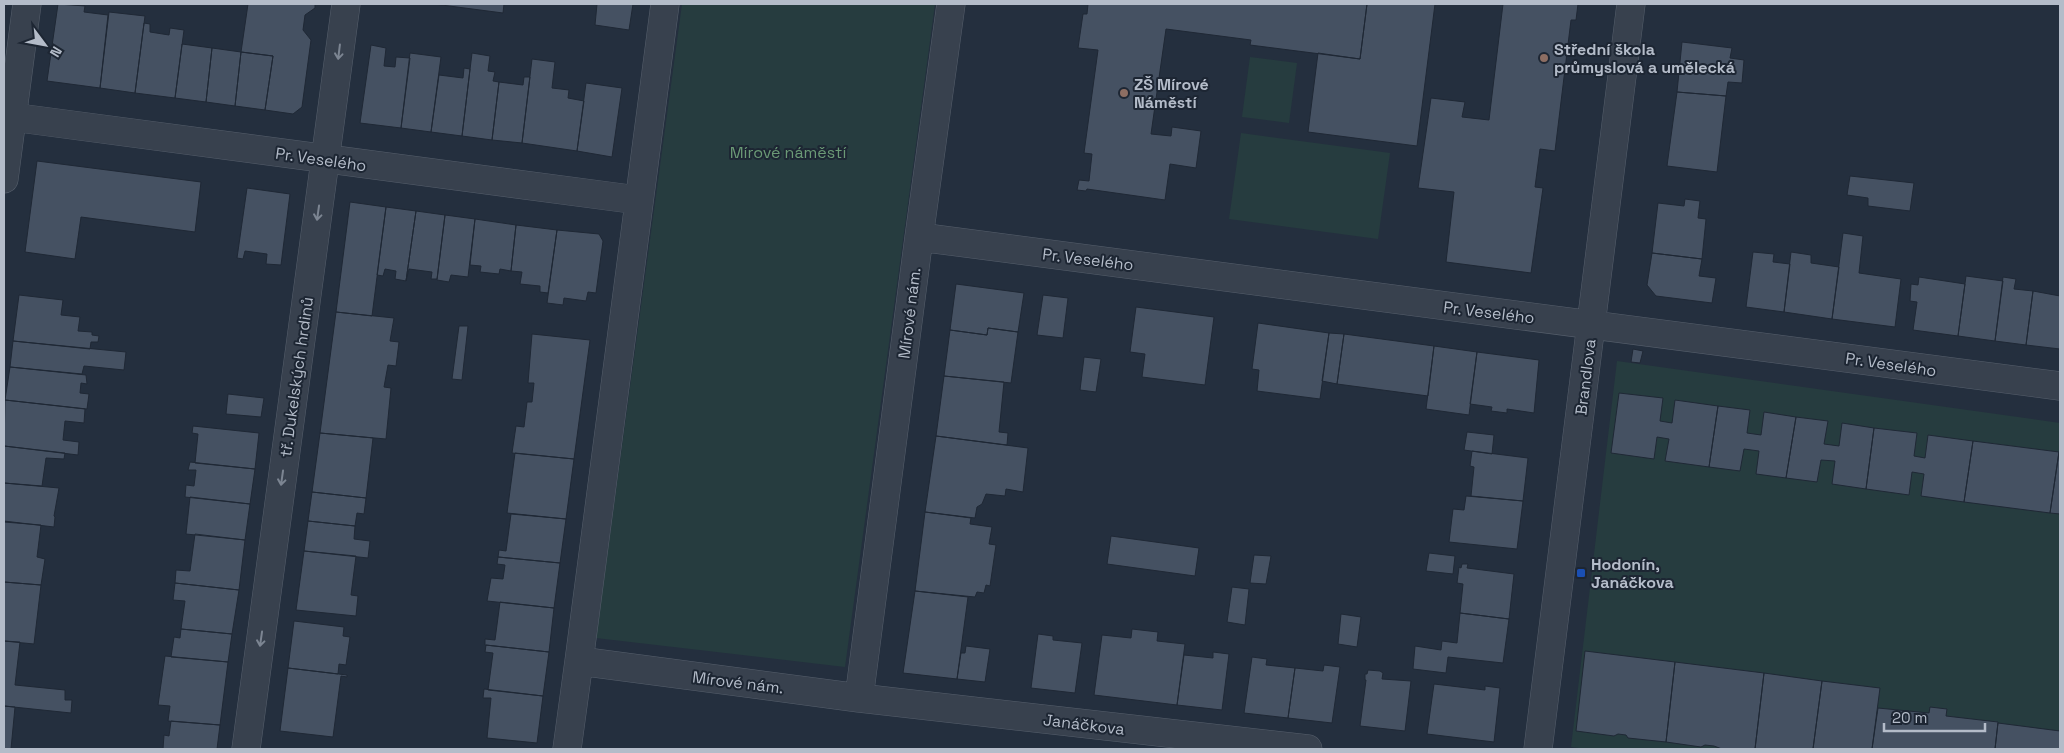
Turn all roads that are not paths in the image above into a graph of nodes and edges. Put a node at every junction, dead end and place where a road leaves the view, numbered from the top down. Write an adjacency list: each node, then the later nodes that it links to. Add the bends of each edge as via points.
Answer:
1 (27, 4): 6 (street)
2 (346, 4): 7 (street, tř. Dukelských hrdinů, one-way to 7)
3 (665, 4): 9 (street)
4 (951, 4): 10 (street, Mírové nám.)
5 (1631, 4): 11 (street, Brandlova)
6 (8, 117): 7 (street, Pr. Veselého); 8 (street)
7 (325, 160): 9 (street, Pr. Veselého); 16 (street, tř. Dukelských hrdinů, one-way to 16)
8 (4, 179)
9 (638, 200): 13 (street)
10 (919, 236): 11 (street, Pr. Veselého); 14 (street, Mírové nám.)
11 (1591, 324): 12 (street, Pr. Veselého); 19 (street, Brandlova)
12 (2060, 386)
13 (579, 661): 14 (street, Mírové nám.); 17 (street)
14 (859, 698): 15 (street, Janáčkova)
15 (1144, 740): 18 (street, Janáčkova)
16 (246, 749)
17 (567, 749)
18 (1308, 749)
19 (1538, 749)

